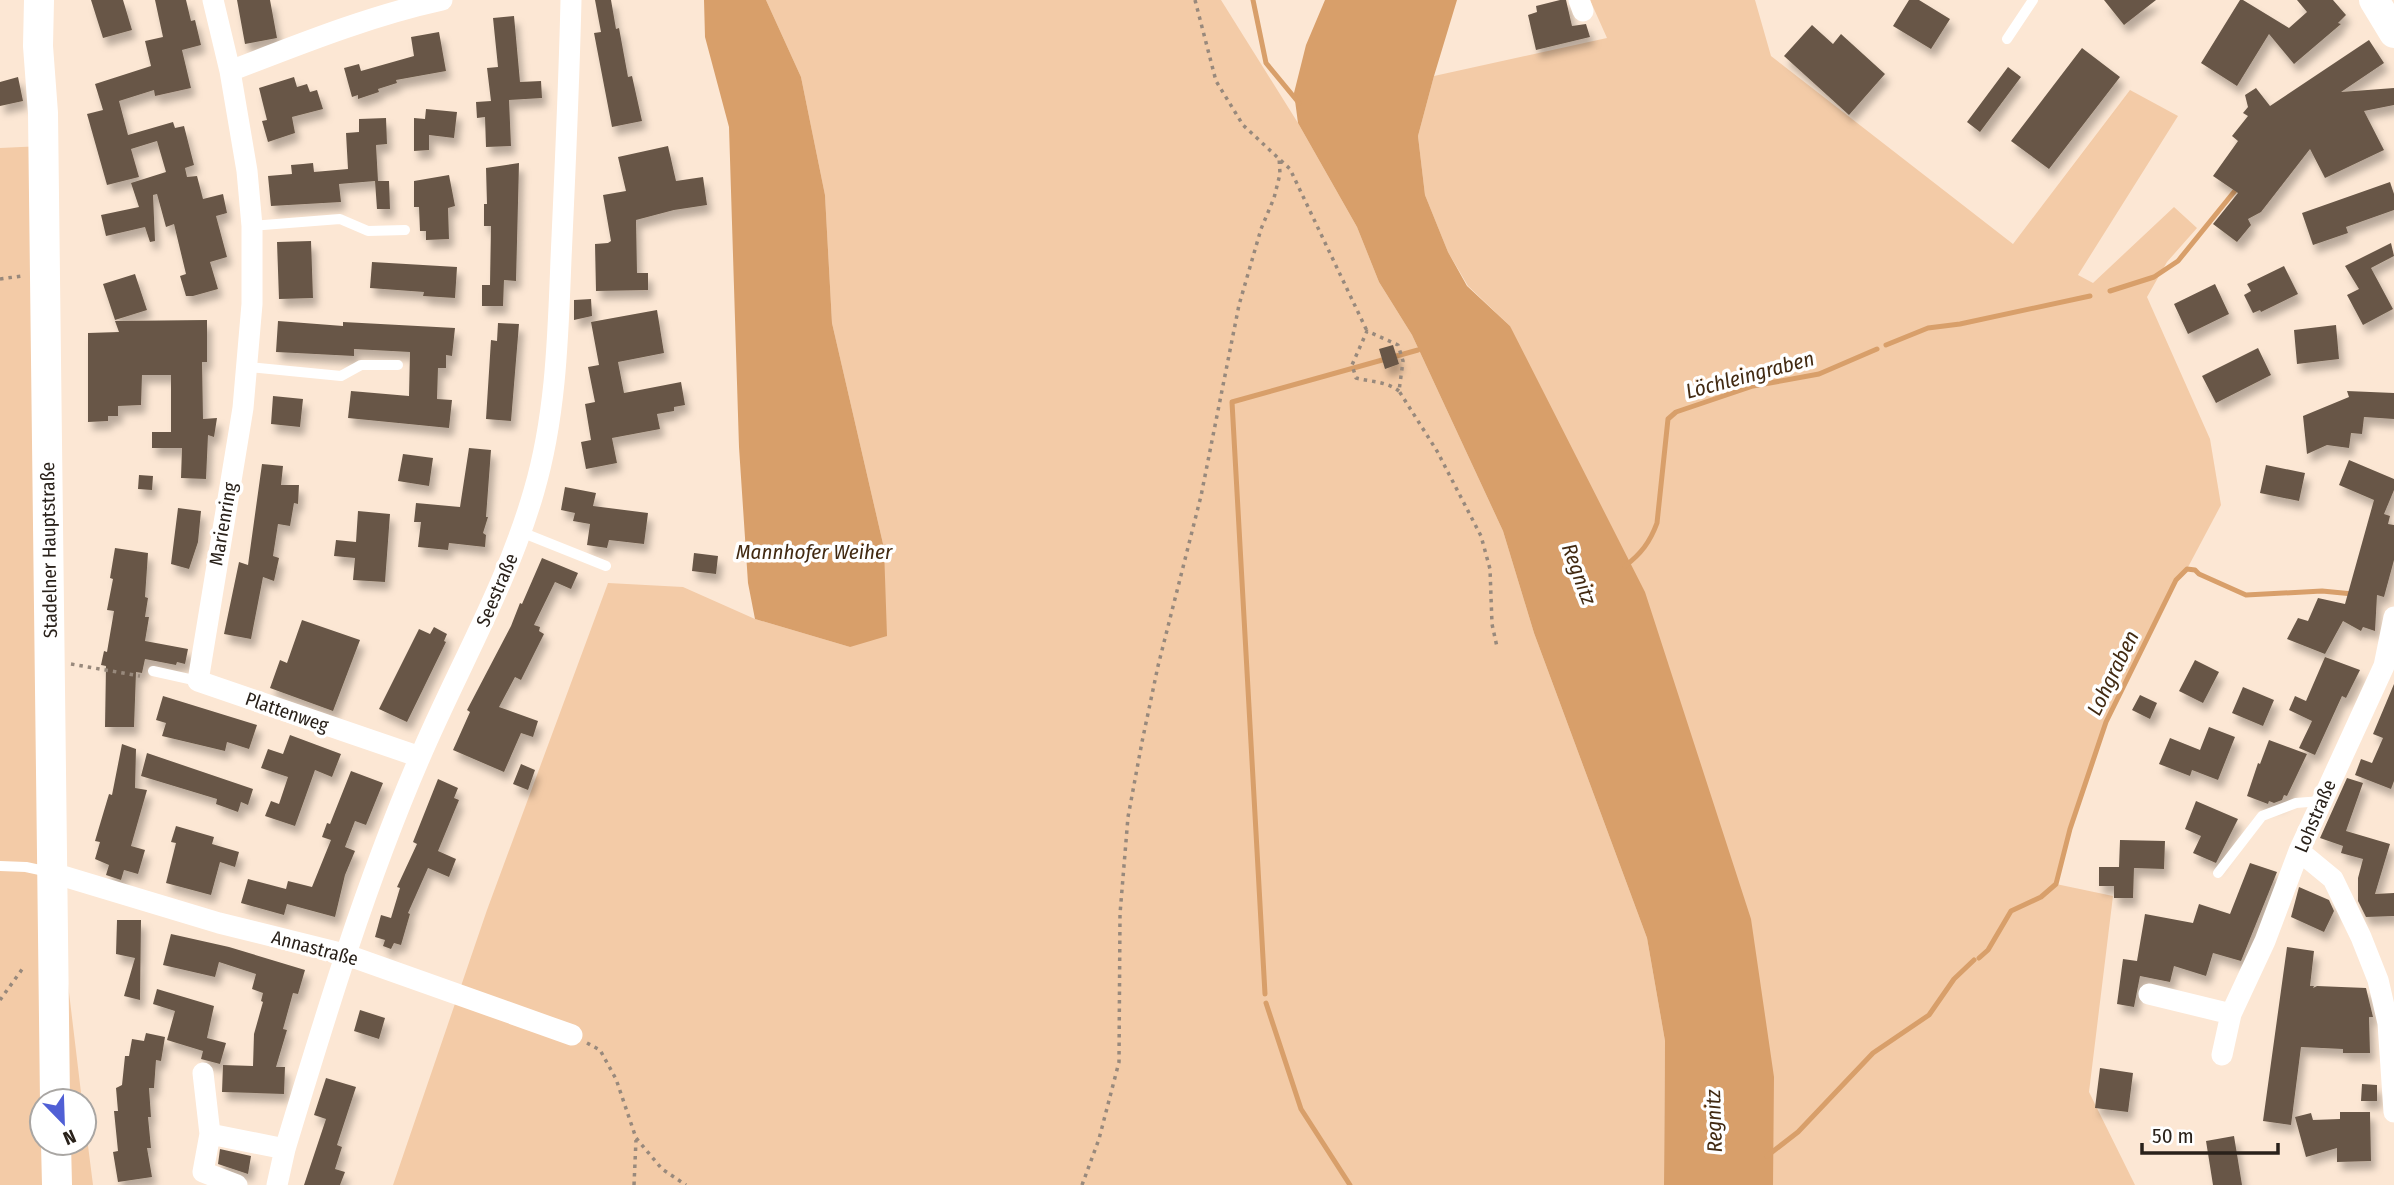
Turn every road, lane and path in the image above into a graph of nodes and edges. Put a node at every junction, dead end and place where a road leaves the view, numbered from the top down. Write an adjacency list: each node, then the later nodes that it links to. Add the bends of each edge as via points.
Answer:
1 (39, 0): 30 (main road, Stadelner Hauptstraße)
2 (214, 0): 10 (street, Marienring)
3 (442, 0): 10 (street, via 362,22)
4 (572, 0): 18 (street, Seestraße, via 549,428)
5 (1195, 0): 11 (path, via 1216,81 1243,125)
6 (2033, 0): 9 (lane)
7 (2374, 0): 8 (main road)
8 (2394, 33)
9 (2007, 39)
10 (230, 71): 12 (street, Marienring)
11 (1279, 158): 14 (path, via 1310,207); 52 (path, via 1274,198 1239,305 1201,496 1142,742 1128,817 1119,914 1119,1062)
12 (251, 226): 13 (lane, via 340,219 368,231); 16 (street, Marienring)
13 (405, 230)
14 (1367, 331): 17 (path, via 1398,345 1403,361); 17 (path, via 1352,365 1356,378)
15 (398, 365): 16 (lane, via 360,365 341,376)
16 (248, 366): 25 (street, Marienring)
17 (1399, 391): 21 (path, via 1437,451 1481,536 1490,569)
18 (521, 532): 19 (lane); 26 (street, Seestraße)
19 (606, 566)
20 (2394, 617): 23 (street, Lohstraße)
21 (1497, 647)
22 (69, 664): 24 (path, via 146,677)
23 (2389, 667): 27 (street, Lohstraße)
24 (153, 671): 25 (lane, Plattenweg)
25 (198, 681): 26 (street, Plattenweg)
26 (420, 757): 32 (street, Seestraße)
27 (2321, 801): 28 (street, Lohstraße); 31 (lane, via 2296,803 2262,816)
28 (2299, 850): 36 (street, Lohstraße, via 2265,942); 37 (street, via 2333,879 2361,937)
29 (0, 866): 30 (lane)
30 (53, 873): 32 (street, Annastraße, via 219,923); 41 (main road, Stadelner Hauptstraße)
31 (2218, 873)
32 (344, 954): 38 (street, Annastraße); 45 (street, Seestraße)
33 (23, 968): 35 (path)
34 (2149, 994): 36 (street)
35 (0, 1000)
36 (2231, 1014): 39 (street, Lohstraße)
37 (2391, 1024): 42 (street)
38 (572, 1035): 44 (path, via 600,1050 616,1079)
39 (2222, 1055)
40 (203, 1073): 43 (street)
41 (55, 1087)
42 (2394, 1112)
43 (210, 1134): 45 (street); 48 (street, via 203,1172)
44 (636, 1138): 50 (path); 51 (path, via 662,1169)
45 (285, 1149): 49 (street, Seestraße)
46 (56, 1157): 47 (main road)
47 (57, 1185)
48 (237, 1185)
49 (277, 1185)
50 (634, 1185)
51 (686, 1185)
52 (1082, 1185)

